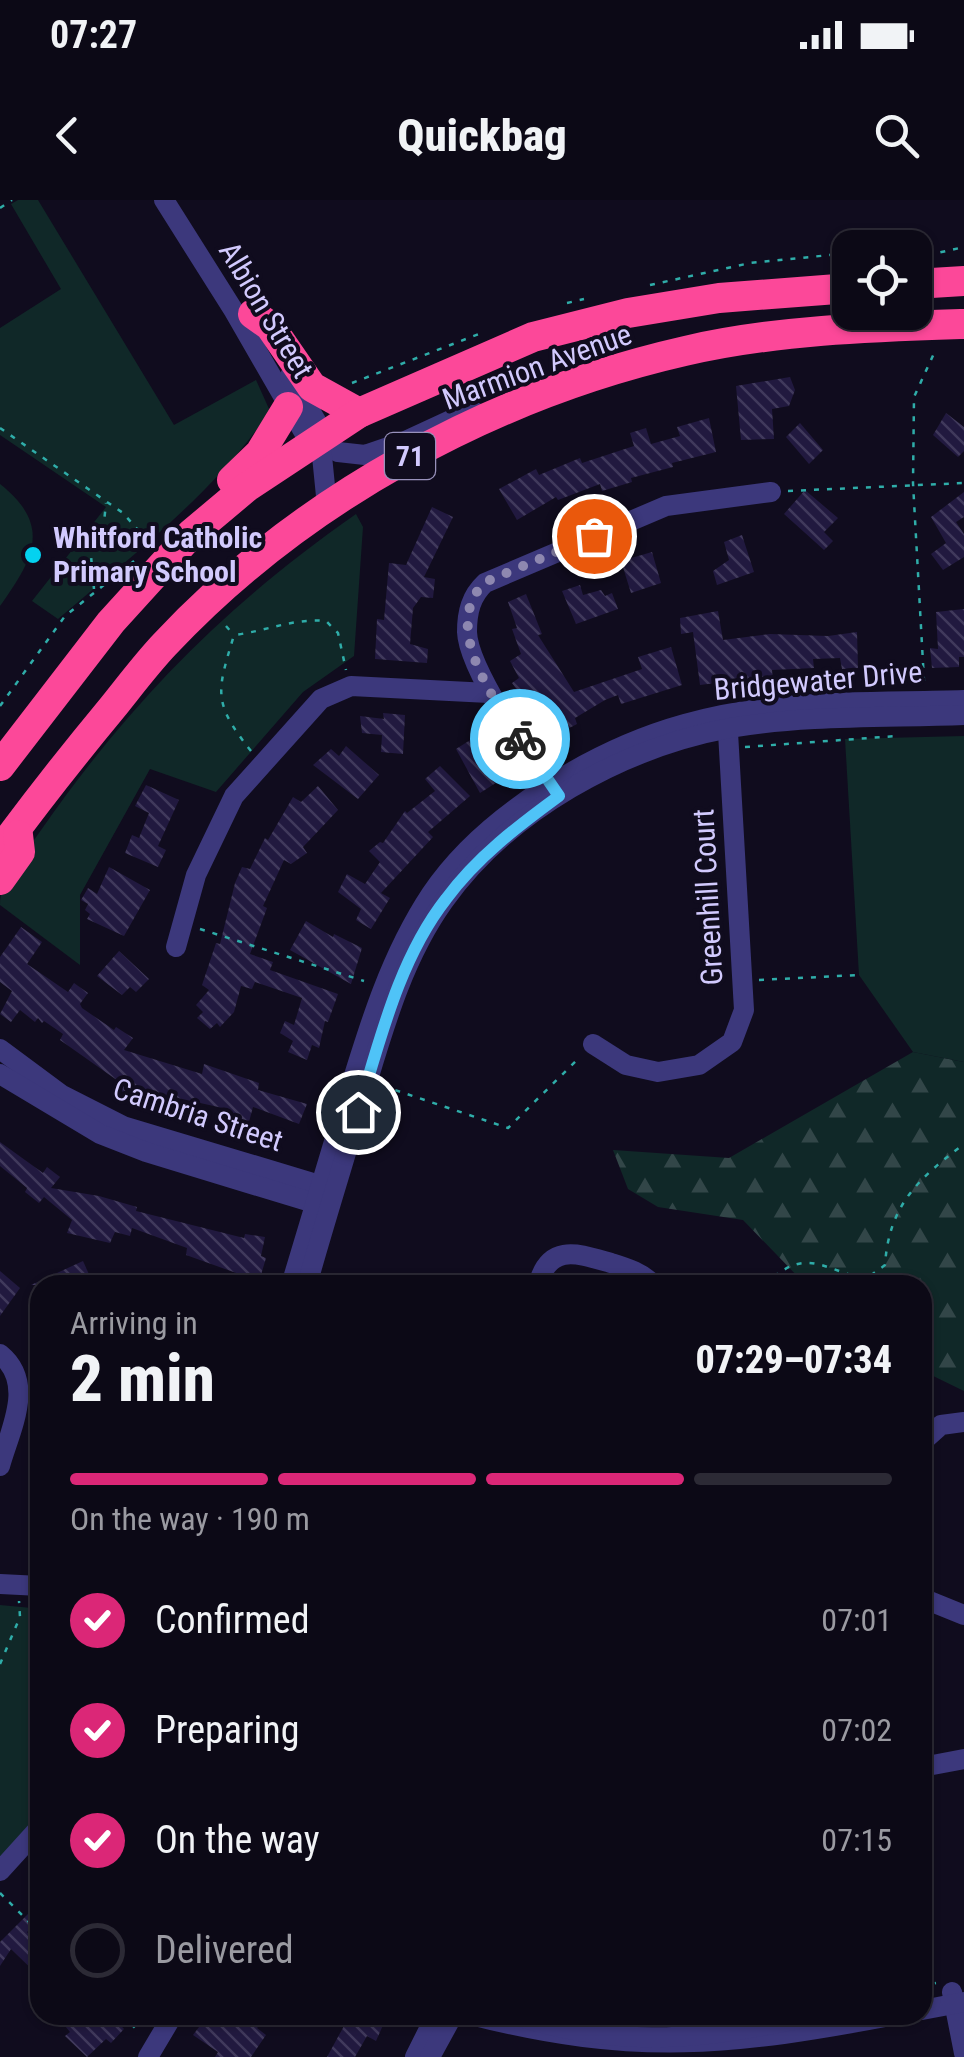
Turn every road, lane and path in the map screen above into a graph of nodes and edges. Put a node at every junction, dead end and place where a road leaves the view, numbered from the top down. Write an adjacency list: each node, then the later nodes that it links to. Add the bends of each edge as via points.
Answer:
1 (12, 200): 4 (path)
2 (164, 200): 10 (street, Albion Street)
3 (180, 200): 8 (street, Albion Street)
4 (0, 208)
5 (964, 247): 6 (path)
6 (932, 254)
7 (832, 289): 11 (highway, Marmion Avenue / 71, via 718,298 533,337)
8 (253, 314): 11 (highway, via 270,326 302,377); 14 (street, Albion Street, via 319,426)
9 (956, 324): 12 (highway, Marmion Avenue / 71, via 686,351); 15 (path, via 914,397)
10 (288, 407): 14 (street, Albion Street, via 302,432); 20 (highway, via 260,453 191,516)
11 (359, 413): 14 (highway, Marmion Avenue / 71)
12 (486, 416): 14 (street, via 470,411 364,456); 19 (highway, Marmion Avenue / 71)
13 (0, 428): 18 (path)
14 (319, 441): 19 (street, Albion Street); 20 (highway, Marmion Avenue / 71, via 247,487)
15 (913, 483): 16 (path); 17 (path); 27 (path)
16 (964, 483)
17 (772, 492): 28 (street, via 666,506 485,582 472,595 467,635)
18 (106, 501): 21 (path); 23 (path, via 103,532 90,545)
19 (328, 506): 37 (highway, Marmion Avenue / 71, via 258,558 165,644)
20 (191, 534): 35 (highway, Marmion Avenue / 71, via 111,622)
21 (145, 538)
22 (136, 559): 23 (path)
23 (94, 592): 30 (path, via 44,641)
24 (226, 626): 25 (path)
25 (234, 635): 26 (path, via 302,618 326,620 338,633); 34 (path, via 219,684 224,716)
26 (351, 686): 28 (street); 34 (street, via 321,698)
27 (924, 690)
28 (489, 692): 36 (street)
29 (964, 700): 32 (street, Bridgewater Drive, via 818,705)
30 (0, 706)
31 (964, 715): 32 (street, Bridgewater Drive, via 797,720)
32 (729, 731): 33 (path); 36 (street, Bridgewater Drive, via 640,754); 42 (street, Greenhill Court)
33 (904, 736)
34 (262, 763): 39 (street, via 234,796 196,874)
35 (0, 766)
36 (555, 790): 43 (street, Bridgewater Drive, via 489,832 445,876); 47 (street, Bridgewater Drive, via 444,901 396,992)
37 (9, 839): 38 (highway, via 20,852)
38 (0, 880)
39 (185, 924): 40 (street); 43 (path)
40 (176, 947)
41 (859, 974): 42 (path)
42 (742, 981): 44 (street, Greenhill Court, via 744,1010 732,1042 699,1065 658,1072 626,1065)
43 (383, 987): 49 (street, Bridgewater Drive)
44 (593, 1044): 47 (path, via 508,1128)
45 (0, 1050): 49 (street, Cambria Street, via 123,1126)
46 (0, 1074): 49 (street, Cambria Street, via 100,1134 146,1152)
47 (368, 1082): 49 (street, Bridgewater Drive)
48 (964, 1144): 56 (path, via 900,1204 885,1266)
49 (325, 1196): 50 (street, Bridgewater Drive); 51 (street, Bridgewater Drive)
50 (295, 1275)
51 (309, 1275)
52 (542, 1275): 53 (street, via 556,1258 576,1252)
53 (642, 1275)
54 (777, 1275): 55 (path, via 791,1264 814,1261)
55 (847, 1275)
56 (872, 1275)
57 (0, 1354): 60 (street, via 12,1366 20,1392)
58 (964, 1422): 59 (street)
59 (932, 1433)
60 (0, 1466)
61 (9, 1584): 64 (path, via 20,1617)
62 (932, 1602): 63 (street)
63 (964, 1615)
64 (0, 1664)
65 (964, 1759): 66 (street)
66 (932, 1765)
67 (30, 1838): 68 (street)
68 (0, 1870)
69 (0, 1892): 70 (path)
70 (30, 1923)
71 (932, 1996): 72 (street)
72 (958, 1997): 73 (street); 83 (street)
73 (932, 2006)
74 (130, 2025): 82 (path)
75 (167, 2025): 82 (street)
76 (431, 2025): 84 (street)
77 (448, 2025): 85 (street)
78 (501, 2025): 81 (street, via 563,2046 658,2055)
79 (558, 2025): 80 (street, via 663,2038)
80 (767, 2025)
81 (845, 2025)
82 (150, 2051)
83 (964, 2052)
84 (415, 2057)
85 (430, 2057)

